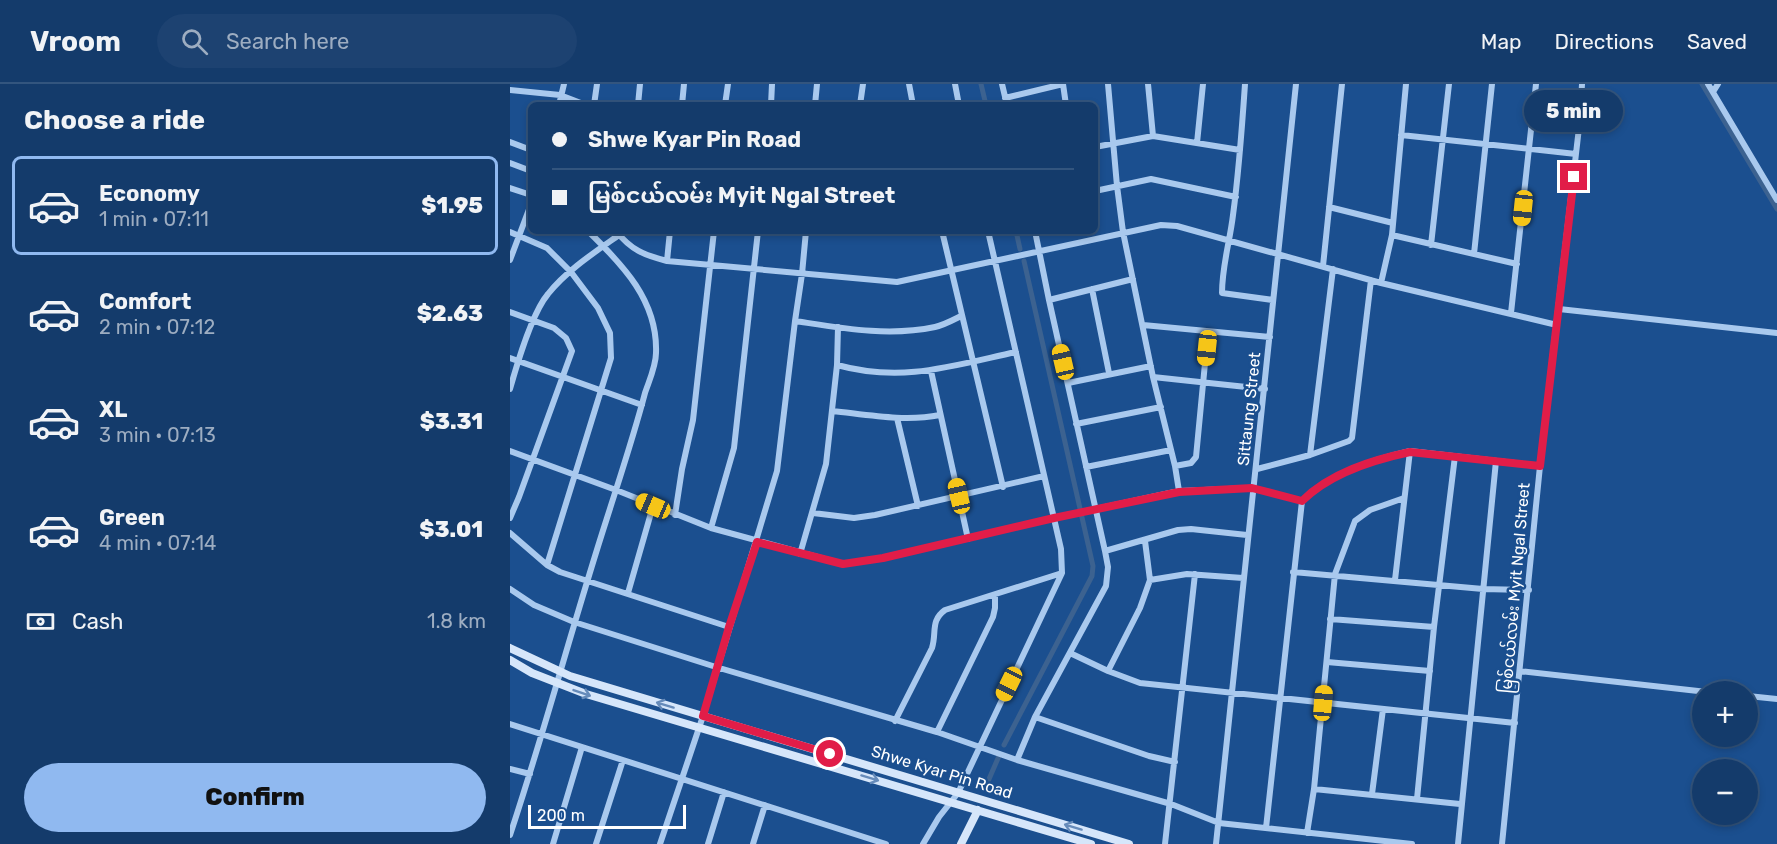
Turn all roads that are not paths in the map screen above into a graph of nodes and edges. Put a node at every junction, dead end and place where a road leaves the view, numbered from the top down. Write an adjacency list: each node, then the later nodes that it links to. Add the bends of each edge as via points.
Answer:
1 (564, 84): 27 (street)
2 (597, 84): 31 (street)
3 (640, 84): 32 (street)
4 (684, 84): 33 (street)
5 (728, 84): 34 (street)
6 (772, 84): 35 (street)
7 (817, 84): 36 (street)
8 (863, 84): 37 (street)
9 (909, 84): 38 (street)
10 (955, 84): 39 (street)
11 (1002, 84): 28 (street)
12 (1108, 84): 45 (street)
13 (1148, 84): 42 (street)
14 (1203, 84): 46 (street)
15 (1245, 84): 51 (street)
16 (1296, 84): 82 (street, Sittaung Street)
17 (1342, 84): 61 (street)
18 (1406, 84): 41 (street)
19 (1449, 84): 43 (street)
20 (1492, 84): 47 (street)
21 (1536, 84): 49 (street)
22 (1582, 84): 52 (street, မြစ်ငယ်လမ်း Myit Ngal Street)
23 (1708, 84): 26 (street)
24 (1718, 84): 26 (street)
25 (510, 90): 27 (street)
26 (1713, 92): 60 (street)
27 (560, 95): 29 (street); 30 (street)
28 (1006, 101): 40 (street, via 1064,84)
29 (560, 102)
30 (578, 102)
31 (594, 102)
32 (638, 102)
33 (682, 102)
34 (725, 102)
35 (771, 102)
36 (815, 102)
37 (861, 102)
38 (912, 102)
39 (958, 102)
40 (1066, 102)
41 (1401, 135): 43 (street); 63 (street)
42 (1153, 136): 45 (street); 46 (street)
43 (1443, 140): 47 (street); 79 (street)
44 (510, 142): 50 (street)
45 (1113, 143): 48 (street); 55 (street)
46 (1197, 143): 51 (street)
47 (1487, 144): 49 (street); 83 (street)
48 (1098, 146)
49 (1530, 148): 52 (street); 87 (street)
50 (528, 149)
51 (1240, 150): 59 (street)
52 (1576, 154): 101 (street, မြစ်ငယ်လမ်း Myit Ngal Street)
53 (510, 163): 54 (street)
54 (528, 170)
55 (1117, 186): 57 (street); 59 (street, via 1151,179); 65 (street)
56 (510, 188): 58 (street)
57 (1098, 190)
58 (528, 194)
59 (1236, 197): 78 (street)
60 (1777, 200)
61 (1329, 207): 63 (street); 89 (street)
62 (528, 211): 66 (street)
63 (1393, 223): 77 (street)
64 (510, 232): 66 (street)
65 (1123, 232): 78 (street, via 1177,226); 81 (street); 95 (street)
66 (518, 234): 84 (street); 93 (street, via 547,248)
67 (591, 234): 80 (street)
68 (616, 234): 80 (street)
69 (620, 234): 85 (street, via 643,254)
70 (670, 234): 85 (street)
71 (714, 234): 88 (street)
72 (758, 234): 90 (street)
73 (806, 234): 94 (street)
74 (943, 234): 92 (street)
75 (989, 234): 86 (street)
76 (1036, 234): 81 (street)
77 (1392, 235): 79 (street); 97 (street)
78 (1230, 242): 82 (street); 100 (street, via 1222,272 1222,293)
79 (1431, 245): 83 (street)
80 (603, 246): 93 (street); 128 (street, via 641,291 651,316 656,354)
81 (1039, 252): 86 (street); 99 (street)
82 (1278, 254): 89 (street); 100 (street, Sittaung Street)
83 (1474, 254): 87 (street)
84 (510, 260)
85 (667, 261): 88 (street)
86 (995, 262): 92 (street); 113 (street)
87 (1517, 264): 103 (street)
88 (711, 265): 90 (street); 158 (street, via 693,420)
89 (1323, 266): 91 (street)
90 (754, 269): 94 (street); 161 (street, via 734,448)
91 (1333, 269): 96 (street); 137 (street)
92 (951, 271): 94 (street, via 897,282); 104 (street)
93 (572, 272): 105 (street, via 547,295); 127 (street, via 610,333 611,358)
94 (802, 274): 106 (street)
95 (1133, 279): 98 (street); 108 (street)
96 (1371, 280): 97 (street); 137 (street, via 1353,434 1349,441)
97 (1381, 282): 103 (street)
98 (1092, 289): 99 (street); 120 (street)
99 (1048, 300): 124 (street)
100 (1274, 300): 112 (street, Sittaung Street)
101 (1559, 309): 107 (street, မြစ်ငယ်လမ်း Myit Ngal Street); 111 (street)
102 (510, 312): 105 (street)
103 (1511, 313): 107 (street)
104 (961, 316): 109 (street, via 936,326 900,332); 116 (street)
105 (534, 321): 115 (street); 121 (street, via 554,328 566,338 572,351)
106 (795, 321): 109 (street); 166 (street, via 778,464)
107 (1557, 325): 142 (street, မြစ်ငယ်လမ်း Myit Ngal Street)
108 (1143, 326): 110 (street); 118 (street)
109 (838, 327): 117 (street)
110 (1208, 332): 112 (street); 123 (street)
111 (1777, 333)
112 (1270, 337): 126 (street, Sittaung Street)
113 (1016, 352): 116 (street); 146 (street)
114 (510, 358): 115 (street)
115 (518, 361): 121 (street); 125 (street)
116 (973, 362): 119 (street); 147 (street)
117 (837, 365): 119 (street, via 889,374); 130 (street)
118 (1151, 366): 120 (street); 122 (street)
119 (931, 371): 131 (street)
120 (1109, 373): 124 (street)
121 (561, 377): 127 (street); 139 (street)
122 (1153, 377): 123 (street); 129 (street)
123 (1204, 382): 126 (street); 141 (street, via 1196,457 1191,463)
124 (1068, 383): 133 (street)
125 (510, 389)
126 (1264, 389): 144 (street, Sittaung Street)
127 (602, 392): 128 (street); 145 (street)
128 (642, 405): 149 (street)
129 (1161, 407): 133 (street); 134 (street)
130 (833, 411): 132 (street); 157 (street, via 826,464)
131 (940, 415): 132 (street); 151 (street)
132 (897, 418): 155 (street)
133 (1076, 424): 143 (street)
134 (1171, 450): 141 (street); 143 (street)
135 (510, 451): 139 (street)
136 (1410, 452): 138 (street); 152 (street); 153 (street, via 1335,476)
137 (1310, 455): 144 (street)
138 (1455, 456): 140 (street); 178 (street)
139 (533, 459): 145 (street); 159 (street)
140 (1496, 461): 142 (street); 180 (street)
141 (1175, 466): 150 (street)
142 (1540, 466): 181 (street, မြစ်ငယ်လမ်း Myit Ngal Street)
143 (1086, 467): 156 (street)
144 (1257, 469): 148 (street, Sittaung Street)
145 (575, 475): 149 (street); 169 (street)
146 (1044, 476): 147 (street); 160 (street)
147 (1002, 487): 151 (street)
148 (1252, 488): 150 (street); 153 (street); 163 (street, Sittaung Street)
149 (616, 490): 154 (street); 177 (street)
150 (1179, 492): 156 (street)
151 (959, 496): 155 (street); 164 (street)
152 (1404, 498): 173 (street, via 1370,510 1355,521); 176 (street)
153 (1302, 501): 170 (street)
154 (653, 506): 158 (street); 182 (street)
155 (918, 506): 157 (street, via 854,518)
156 (1096, 509): 160 (street); 167 (street)
157 (813, 513): 168 (street)
158 (675, 515): 161 (street)
159 (510, 518)
160 (1054, 518): 164 (street); 171 (street)
161 (711, 528): 166 (street)
162 (510, 533): 169 (street)
163 (1247, 535): 165 (street, via 1191,529); 174 (street, Sittaung Street)
164 (968, 539): 168 (street, via 843,564)
165 (1145, 541): 167 (street); 175 (street)
166 (757, 542): 168 (street); 186 (street)
167 (1105, 551): 189 (street, via 1106,586)
168 (800, 554)
169 (547, 565): 177 (street)
170 (1293, 572): 173 (street); 201 (street)
171 (1062, 573): 183 (street); 217 (street)
172 (1195, 574): 174 (street); 175 (street); 198 (street)
173 (1335, 574): 176 (street); 184 (street)
174 (1243, 578): 200 (street, Sittaung Street)
175 (1150, 580): 193 (street)
176 (1395, 580): 178 (street)
177 (587, 581): 182 (street); 185 (street)
178 (1439, 585): 180 (street); 187 (street)
179 (510, 589): 185 (street, via 534,605)
180 (1483, 589): 181 (street); 209 (street)
181 (1528, 590): 195 (street, မြစ်ငယ်လမ်း Myit Ngal Street)
182 (628, 593): 186 (street)
183 (995, 595): 210 (street, via 938,615 932,648); 214 (street, via 993,617)
184 (1330, 619): 187 (street); 191 (street)
185 (574, 622): 192 (street); 196 (street)
186 (729, 627): 192 (street)
187 (1434, 627): 194 (street)
188 (510, 648): 196 (street, Shwe Kyar Pin Road)
189 (1070, 653): 193 (street); 208 (street)
190 (510, 660): 197 (street, Shwe Kyar Pin Road)
191 (1327, 662): 194 (street); 204 (street)
192 (716, 667): 207 (street); 210 (street)
193 (1108, 671): 198 (street, via 1140,683)
194 (1430, 671): 206 (street)
195 (1521, 671): 199 (street); 211 (street, မြစ်ငယ်လမ်း Myit Ngal Street)
196 (560, 673): 197 (street); 207 (street, Shwe Kyar Pin Road, one-way to 196)
197 (557, 683): 213 (street, Shwe Kyar Pin Road, one-way to 213); 215 (street)
198 (1183, 689): 200 (street); 220 (street)
199 (1692, 690)
200 (1231, 693): 201 (street); 234 (street, Sittaung Street)
201 (1279, 697): 204 (street); 235 (street)
202 (1758, 697): 203 (street)
203 (1777, 699)
204 (1323, 703): 205 (street); 224 (street)
205 (1383, 709): 206 (street); 227 (street)
206 (1425, 714): 209 (street); 228 (street)
207 (703, 716): 213 (street); 226 (street, Shwe Kyar Pin Road)
208 (1035, 717): 219 (street); 220 (street)
209 (1470, 718): 211 (street); 231 (street)
210 (896, 721): 214 (street)
211 (1515, 723): 252 (street, မြစ်ငယ်လမ်း Myit Ngal Street)
212 (510, 724): 215 (street)
213 (699, 728): 223 (street); 229 (street, Shwe Kyar Pin Road, one-way to 229)
214 (937, 732): 217 (street)
215 (542, 733): 216 (street); 222 (street)
216 (582, 747): 218 (street); 238 (street)
217 (979, 747): 219 (street); 226 (street)
218 (623, 760): 223 (street); 239 (street)
219 (1017, 760): 230 (street)
220 (1175, 762): 230 (street)
221 (510, 769): 222 (street)
222 (530, 774): 237 (street)
223 (681, 778): 225 (street); 240 (street)
224 (1314, 789): 227 (street); 236 (street)
225 (724, 792): 232 (street); 241 (street)
226 (958, 793): 229 (street); 247 (street, Shwe Kyar Pin Road, one-way to 226)
227 (1372, 795): 228 (street)
228 (1417, 799): 231 (street)
229 (951, 801): 233 (street, Shwe Kyar Pin Road); 244 (street)
230 (1171, 804): 234 (street); 248 (street)
231 (1460, 804): 251 (street)
232 (765, 805): 242 (street); 243 (street)
233 (978, 810): 245 (street); 246 (street, Shwe Kyar Pin Road)
234 (1219, 823): 235 (street); 249 (street, Sittaung Street)
235 (1266, 828): 236 (street)
236 (1307, 833): 250 (street)
237 (510, 835)
238 (553, 844)
239 (596, 844)
240 (660, 844)
241 (708, 844)
242 (753, 844)
243 (886, 844)
244 (923, 844)
245 (961, 844)
246 (1091, 844)
247 (1129, 844)
248 (1166, 844)
249 (1216, 844)
250 (1412, 844)
251 (1458, 844)
252 (1502, 844)

